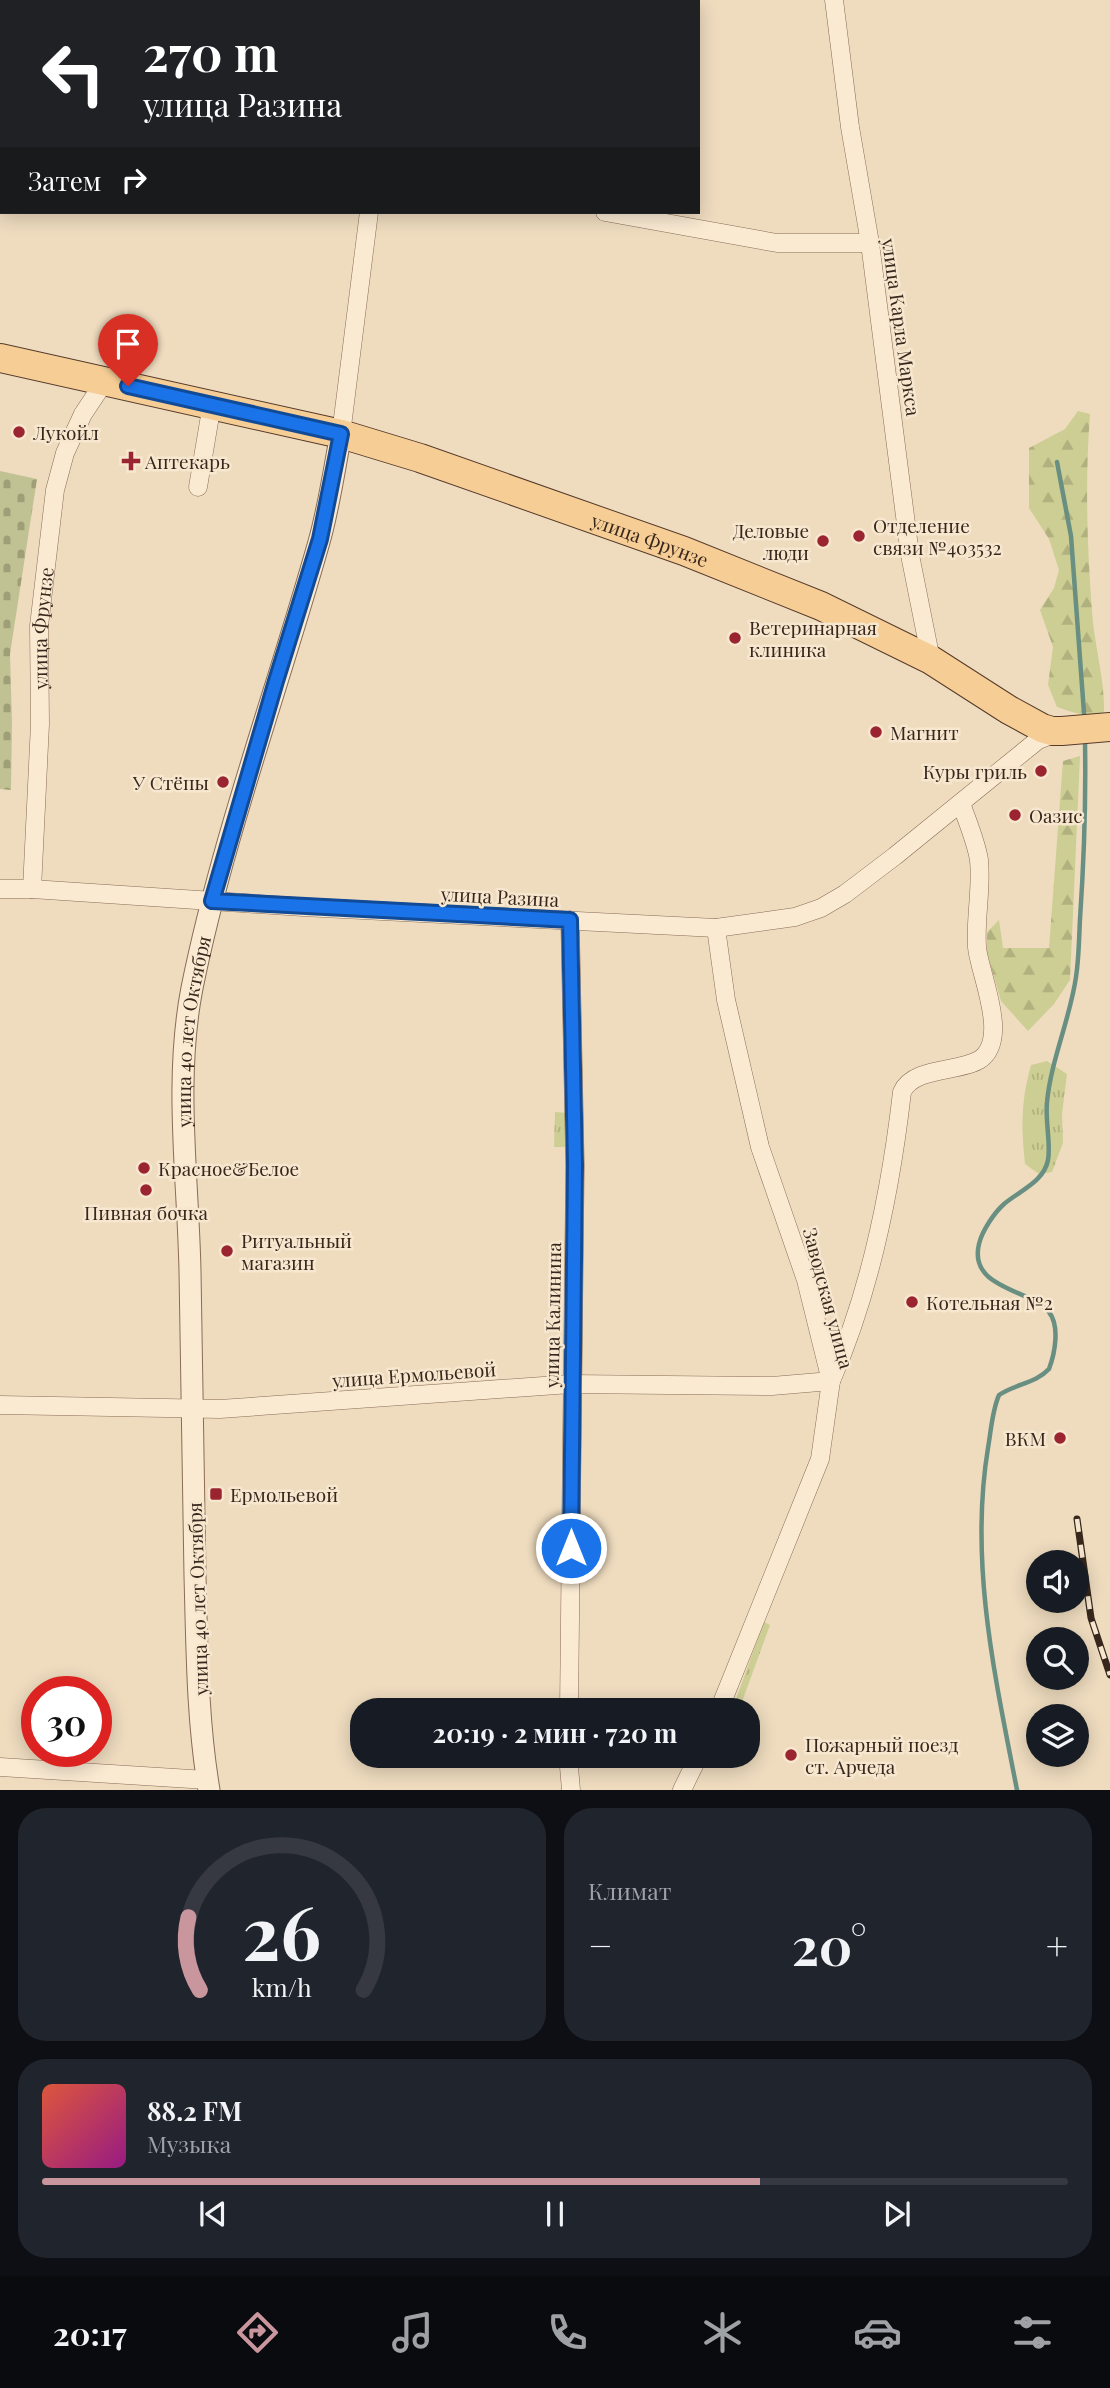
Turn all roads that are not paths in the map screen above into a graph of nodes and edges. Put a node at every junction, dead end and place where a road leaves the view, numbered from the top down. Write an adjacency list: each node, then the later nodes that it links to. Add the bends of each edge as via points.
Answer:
1 (834, 0): 4 (street, улица Карла Маркса)
2 (369, 214): 8 (street, улица 40 лет Октября)
3 (616, 214): 4 (street, via 777,243)
4 (870, 243): 10 (street, улица Карла Маркса, via 912,565)
5 (0, 358): 6 (main road, улица Фрунзе)
6 (105, 381): 7 (main road, улица Фрунзе); 15 (street, улица Фрунзе, via 65,453 55,491 39,626 40,724)
7 (212, 404): 8 (main road, улица Фрунзе); 9 (street)
8 (341, 434): 10 (main road, улица Фрунзе, via 684,551 821,606); 16 (street, улица 40 лет Октября, via 320,539)
9 (198, 488)
10 (932, 660): 12 (main road, улица Фрунзе, via 1020,716 1042,728)
11 (1110, 727): 12 (main road)
12 (1062, 731): 13 (street, улица Разина, via 1038,740)
13 (961, 803): 18 (street, улица Разина, via 821,908 795,917); 19 (street, via 979,860 977,948 992,1008 991,1036 987,1052 978,1060 917,1078 902,1092 869,1268)
14 (0, 889): 15 (street, улица Разина)
15 (32, 889): 16 (street, улица Разина)
16 (212, 901): 17 (street, улица Разина); 22 (street, улица 40 лет Октября, via 192,990 183,1071)
17 (570, 920): 18 (street, улица Разина); 20 (street, улица Калинина, via 575,1165)
18 (716, 928): 19 (street, Заводская улица, via 726,1000 760,1147 806,1280)
19 (831, 1381): 20 (street, улица Ермольевой, via 772,1386); 24 (street, Заводская улица, via 820,1459)
20 (571, 1384): 22 (street, улица Ермольевой); 23 (street, улица Калинина)
21 (0, 1405): 22 (street, улица Ермольевой)
22 (191, 1409): 28 (street, улица 40 лет Октября, via 197,1645)
23 (569, 1698)
24 (724, 1698)
25 (0, 1767): 28 (street)
26 (569, 1768): 29 (street)
27 (693, 1768): 30 (street)
28 (208, 1785)
29 (571, 1790)
30 (682, 1790)

